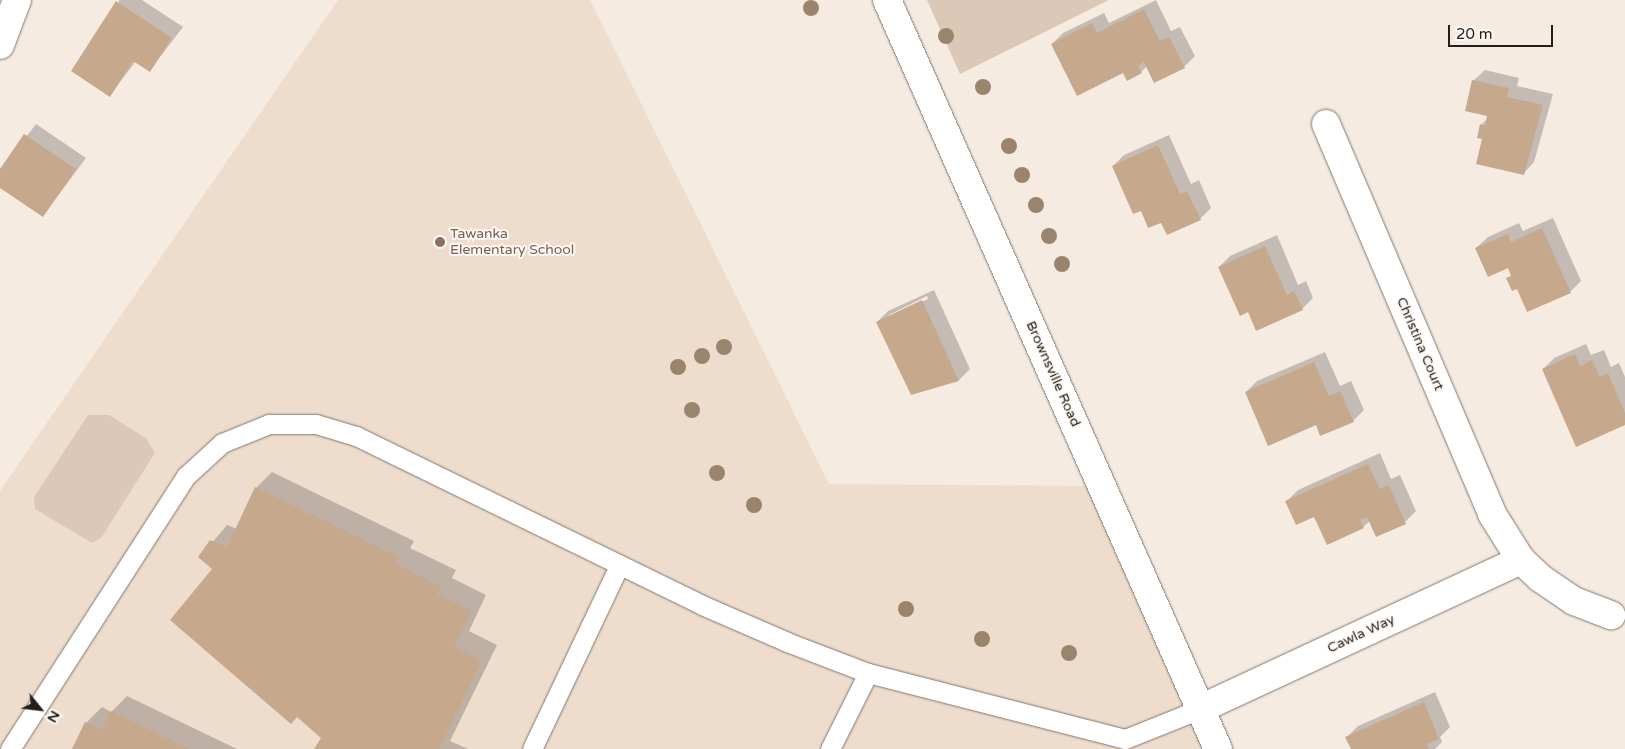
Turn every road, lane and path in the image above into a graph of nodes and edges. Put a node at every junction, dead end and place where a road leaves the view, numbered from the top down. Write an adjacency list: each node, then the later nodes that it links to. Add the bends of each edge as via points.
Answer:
1 (17, 0): 3 (street)
2 (887, 0): 9 (street, Brownsville Road)
3 (0, 45)
4 (1326, 124): 5 (street, Christina Court, via 1492,514)
5 (1521, 560): 7 (street, Christina Court, via 1540,578 1574,601); 9 (street, Cawla Way)
6 (619, 566): 8 (lane, via 787,642); 10 (lane, via 356,436 316,424 269,424 222,443 186,476); 11 (lane)
7 (1611, 615)
8 (868, 673): 9 (lane, via 1125,739); 12 (lane)
9 (1200, 709): 13 (street, Brownsville Road)
10 (10, 749)
11 (532, 749)
12 (830, 749)
13 (1218, 749)

